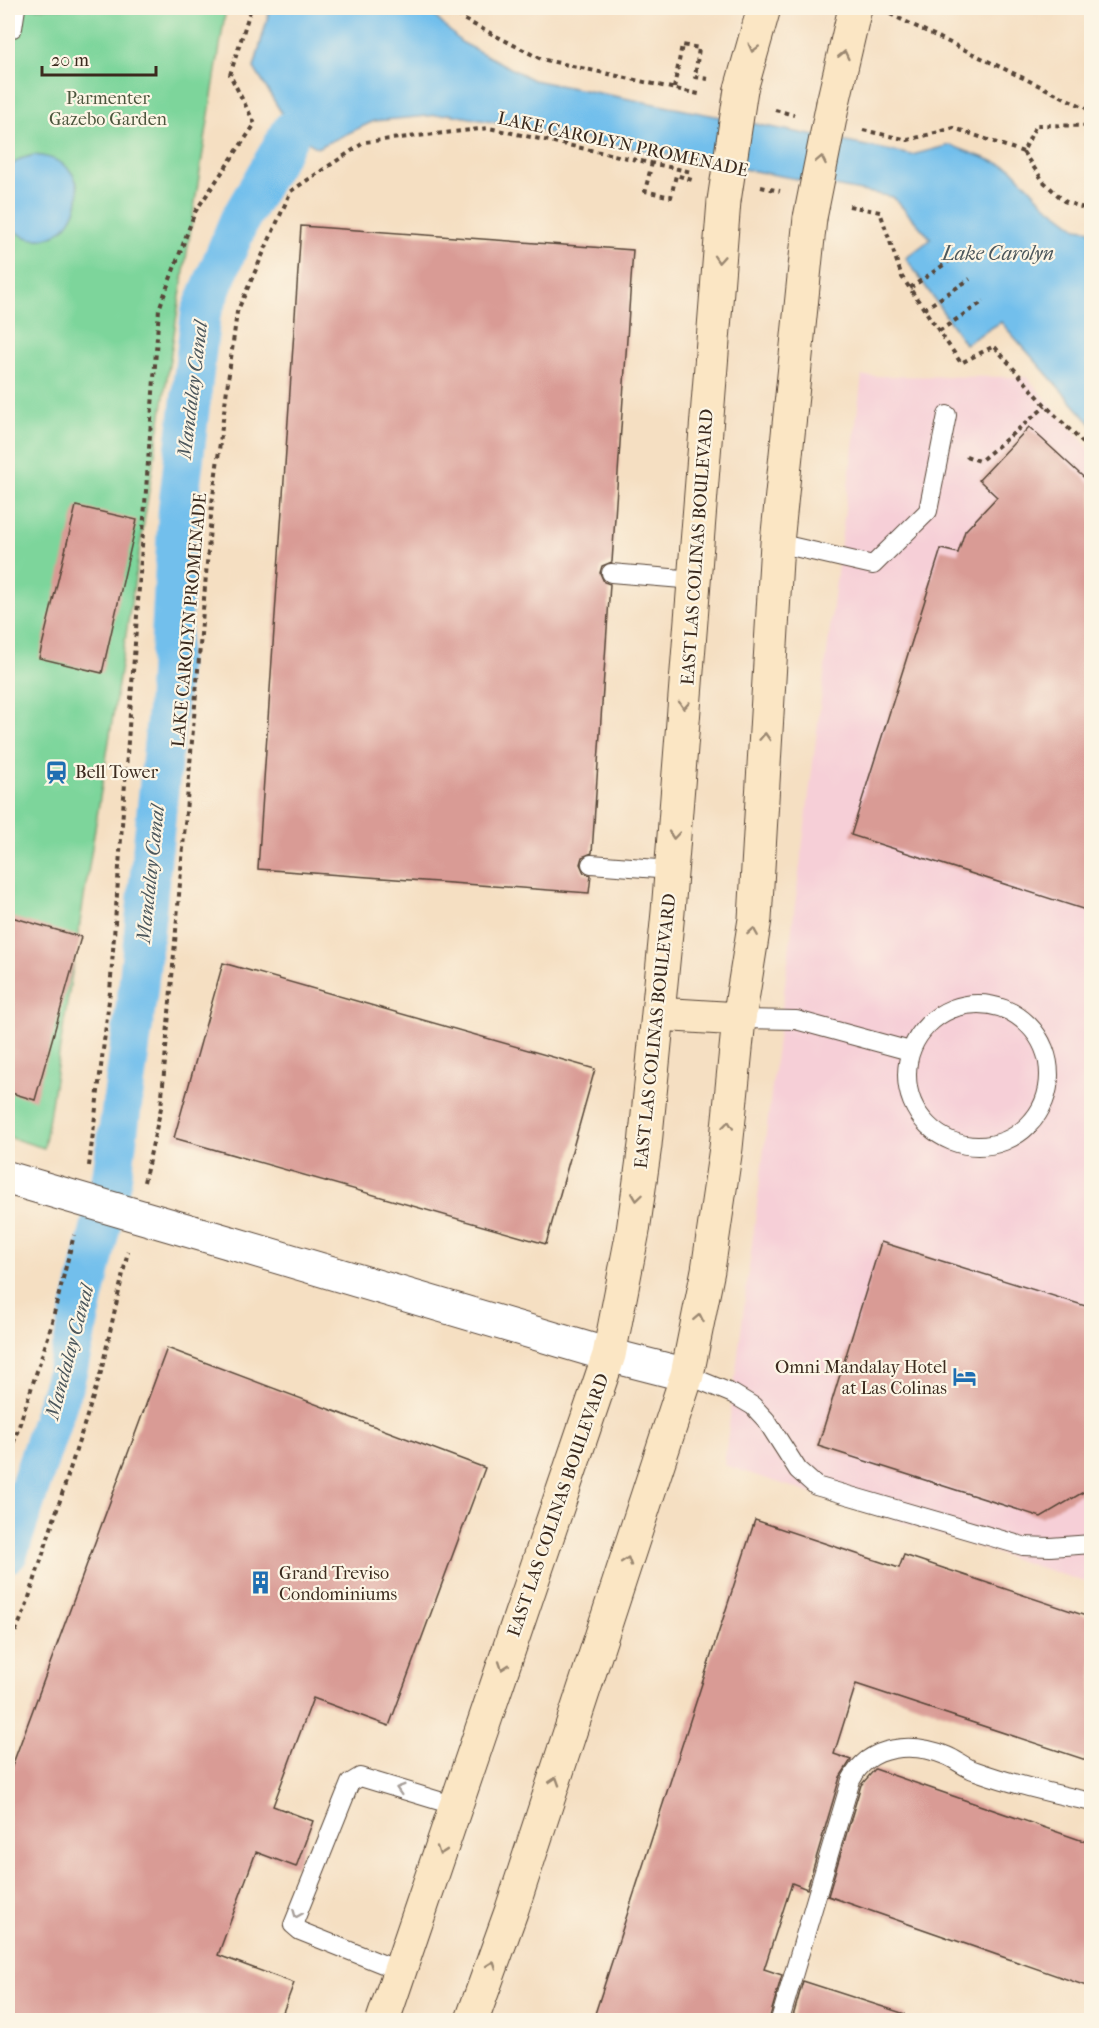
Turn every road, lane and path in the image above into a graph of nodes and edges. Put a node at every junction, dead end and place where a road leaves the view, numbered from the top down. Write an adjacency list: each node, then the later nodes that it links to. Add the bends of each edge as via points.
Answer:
1 (16, 8): 5 (lane)
2 (251, 8): 37 (path, via 230,75 255,124 195,212 159,309 110,992)
3 (764, 8): 6 (main road, EAST LAS COLINAS BOULEVARD, one-way to 6)
4 (870, 10): 8 (path); 29 (main road, one-way to 4, bridge, via 810,218 833,103)
5 (13, 28)
6 (726, 85): 7 (path, via 694,76 699,48 682,45); 31 (main road, EAST LAS COLINAS BOULEVARD, one-way to 31, bridge, via 724,201)
7 (674, 88)
8 (1092, 111)
9 (1092, 119): 10 (path)
10 (1087, 128)
11 (1023, 152): 18 (path, via 1044,182 1064,201)
12 (652, 163): 13 (path, LAKE CAROLYN PROMENADE); 14 (path, via 645,191 670,197 676,176); 39 (path, LAKE CAROLYN PROMENADE, via 489,128 365,142 291,191 237,312 212,504 161,1108)
13 (697, 173)
14 (690, 179)
15 (754, 185): 16 (path, LAKE CAROLYN PROMENADE)
16 (789, 193)
17 (846, 205): 21 (path, via 880,212 902,277)
18 (1092, 211)
19 (955, 257): 21 (path)
20 (970, 279): 23 (path)
21 (910, 288): 23 (path)
22 (984, 301): 24 (path)
23 (924, 309): 24 (path)
24 (939, 331): 25 (path, via 961,363 994,346)
25 (1046, 406): 27 (path, via 980,461); 28 (path)
26 (948, 415): 27 (lane)
27 (941, 447): 29 (lane, via 928,511 873,565)
28 (1092, 452)
29 (777, 543): 35 (main road, one-way to 29, via 755,919)
30 (611, 573): 31 (lane)
31 (694, 580): 33 (main road, EAST LAS COLINAS BOULEVARD, one-way to 33)
32 (591, 864): 33 (lane)
33 (671, 870): 34 (main road, EAST LAS COLINAS BOULEVARD)
34 (658, 1014): 35 (main road); 42 (main road, EAST LAS COLINAS BOULEVARD, one-way to 42, via 633,1231)
35 (739, 1019): 36 (lane, via 796,1020); 43 (main road, one-way to 35, via 726,1148)
36 (910, 1051): 36 (lane, via 906,1074 910,1098 922,1119 950,1140 985,1146 1007,1140 1027,1126 1041,1107 1048,1084 1048,1061 1039,1039 1024,1021 1004,1009 960,1005 938,1015)
37 (89, 1167)
38 (8, 1178): 42 (street, bridge)
39 (143, 1188)
40 (76, 1224): 44 (path, via 48,1337)
41 (129, 1246): 46 (path, via 101,1372 25,1610)
42 (609, 1355): 43 (street); 48 (main road, EAST LAS COLINAS BOULEVARD, one-way to 48)
43 (687, 1376): 45 (lane, via 753,1406 798,1470 816,1486 1023,1546); 51 (main road, one-way to 43)
44 (8, 1460)
45 (1092, 1544)
46 (8, 1648)
47 (1092, 1802): 52 (lane, via 974,1771 948,1756 925,1749 902,1747 881,1751 863,1762 851,1780)
48 (456, 1806): 49 (main road, EAST LAS COLINAS BOULEVARD, one-way to 49); 49 (lane, one-way to 49, via 360,1777 350,1783 293,1924 300,1931)
49 (400, 1971): 50 (main road, EAST LAS COLINAS BOULEVARD)
50 (382, 2020)
51 (472, 2020)
52 (780, 2020)

